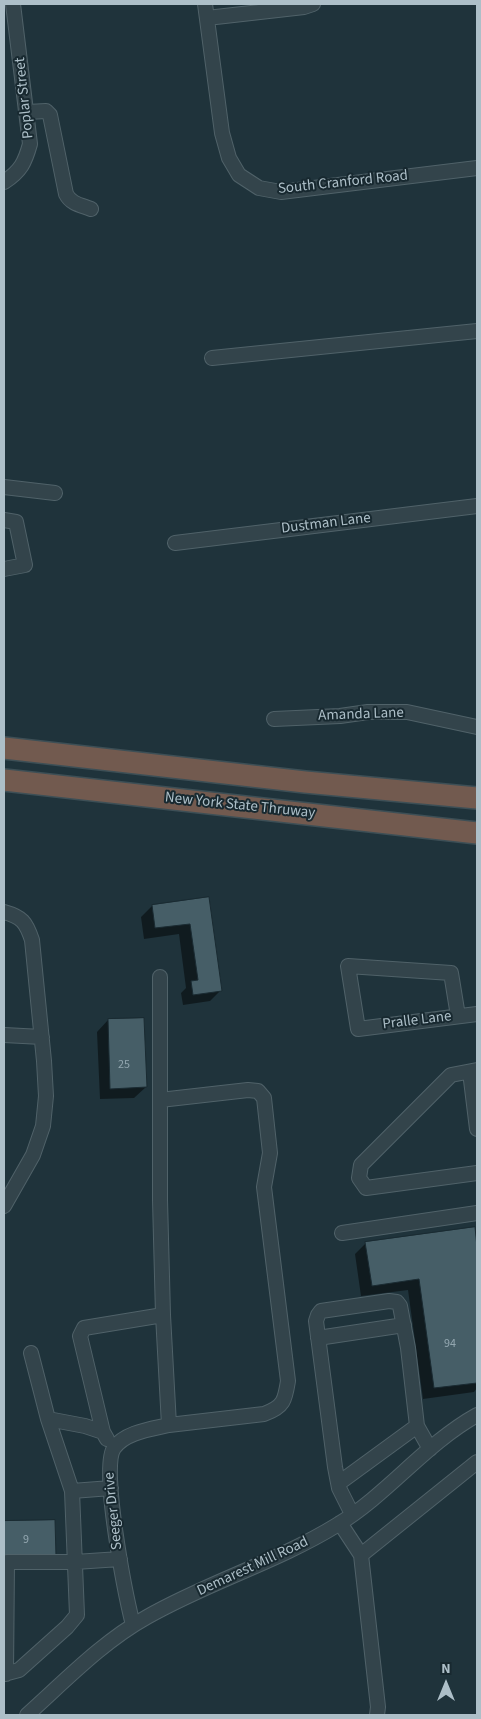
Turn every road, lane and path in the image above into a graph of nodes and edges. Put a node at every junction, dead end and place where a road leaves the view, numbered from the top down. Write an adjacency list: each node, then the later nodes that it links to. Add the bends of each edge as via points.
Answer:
1 (13, 4): 5 (street, Poplar Street)
2 (205, 4): 4 (street, South Cranford Road)
3 (313, 4): 4 (street, via 304,8)
4 (207, 18): 6 (street, South Cranford Road, via 222,133 229,158 239,175 259,188 281,192)
5 (28, 112): 7 (street, Poplar Street, via 30,144 25,162); 8 (street, via 46,111 50,115 66,194 73,202)
6 (477, 168)
7 (4, 182)
8 (91, 209)
9 (477, 331): 10 (street)
10 (212, 358)
11 (4, 487): 12 (street)
12 (55, 493)
13 (477, 506): 15 (street, Dustman Lane)
14 (4, 520): 16 (street, via 16,522 25,565)
15 (175, 543)
16 (4, 569)
17 (274, 719): 18 (street, Amanda Lane, via 407,712)
18 (477, 727)
19 (4, 748): 21 (highway, New York State Thruway)
20 (4, 780): 22 (highway, New York State Thruway)
21 (477, 798)
22 (477, 833)
23 (4, 912): 28 (street, via 28,925)
24 (160, 977): 30 (street)
25 (477, 1014): 26 (street, Pralle Lane)
26 (458, 1016): 26 (street, Pralle Lane, via 358,1029 348,966 451,973)
27 (4, 1035): 28 (street)
28 (42, 1037): 33 (street, via 46,1096 43,1126 33,1155)
29 (474, 1071): 31 (street); 32 (street, via 450,1075 361,1165 359,1178 366,1188)
30 (160, 1100): 36 (street); 42 (street, via 248,1090 258,1091 264,1098 270,1153 264,1187 288,1380 285,1400 276,1410)
31 (477, 1129)
32 (477, 1173)
33 (4, 1206)
34 (477, 1213): 35 (street)
35 (342, 1233)
36 (163, 1315): 42 (street); 44 (street, via 84,1328 80,1336)
37 (404, 1325): 38 (street); 38 (street, via 397,1302 321,1311 316,1322); 43 (street)
38 (318, 1338): 48 (street)
39 (31, 1353): 41 (street)
40 (477, 1415): 46 (street, Demarest Mill Road)
41 (48, 1419): 44 (street); 50 (street)
42 (169, 1425): 45 (street, via 125,1437)
43 (417, 1426): 46 (street); 48 (street)
44 (103, 1432): 45 (street)
45 (114, 1448): 49 (street, Seeger Drive, via 109,1460)
46 (430, 1449): 51 (street, Demarest Mill Road)
47 (477, 1462): 53 (street)
48 (338, 1483): 51 (street)
49 (111, 1488): 50 (street); 54 (street, Seeger Drive)
50 (72, 1491): 55 (street)
51 (352, 1514): 52 (street, Demarest Mill Road)
52 (340, 1523): 53 (street); 56 (street, Demarest Mill Road, via 300,1546)
53 (361, 1555): 59 (street)
54 (120, 1558): 55 (street); 56 (street, Seeger Drive)
55 (75, 1562): 57 (street, via 78,1615 19,1670); 57 (street, via 7,1562)
56 (133, 1625): 58 (street, Demarest Mill Road)
57 (5, 1674)
58 (27, 1715)
59 (377, 1715)

